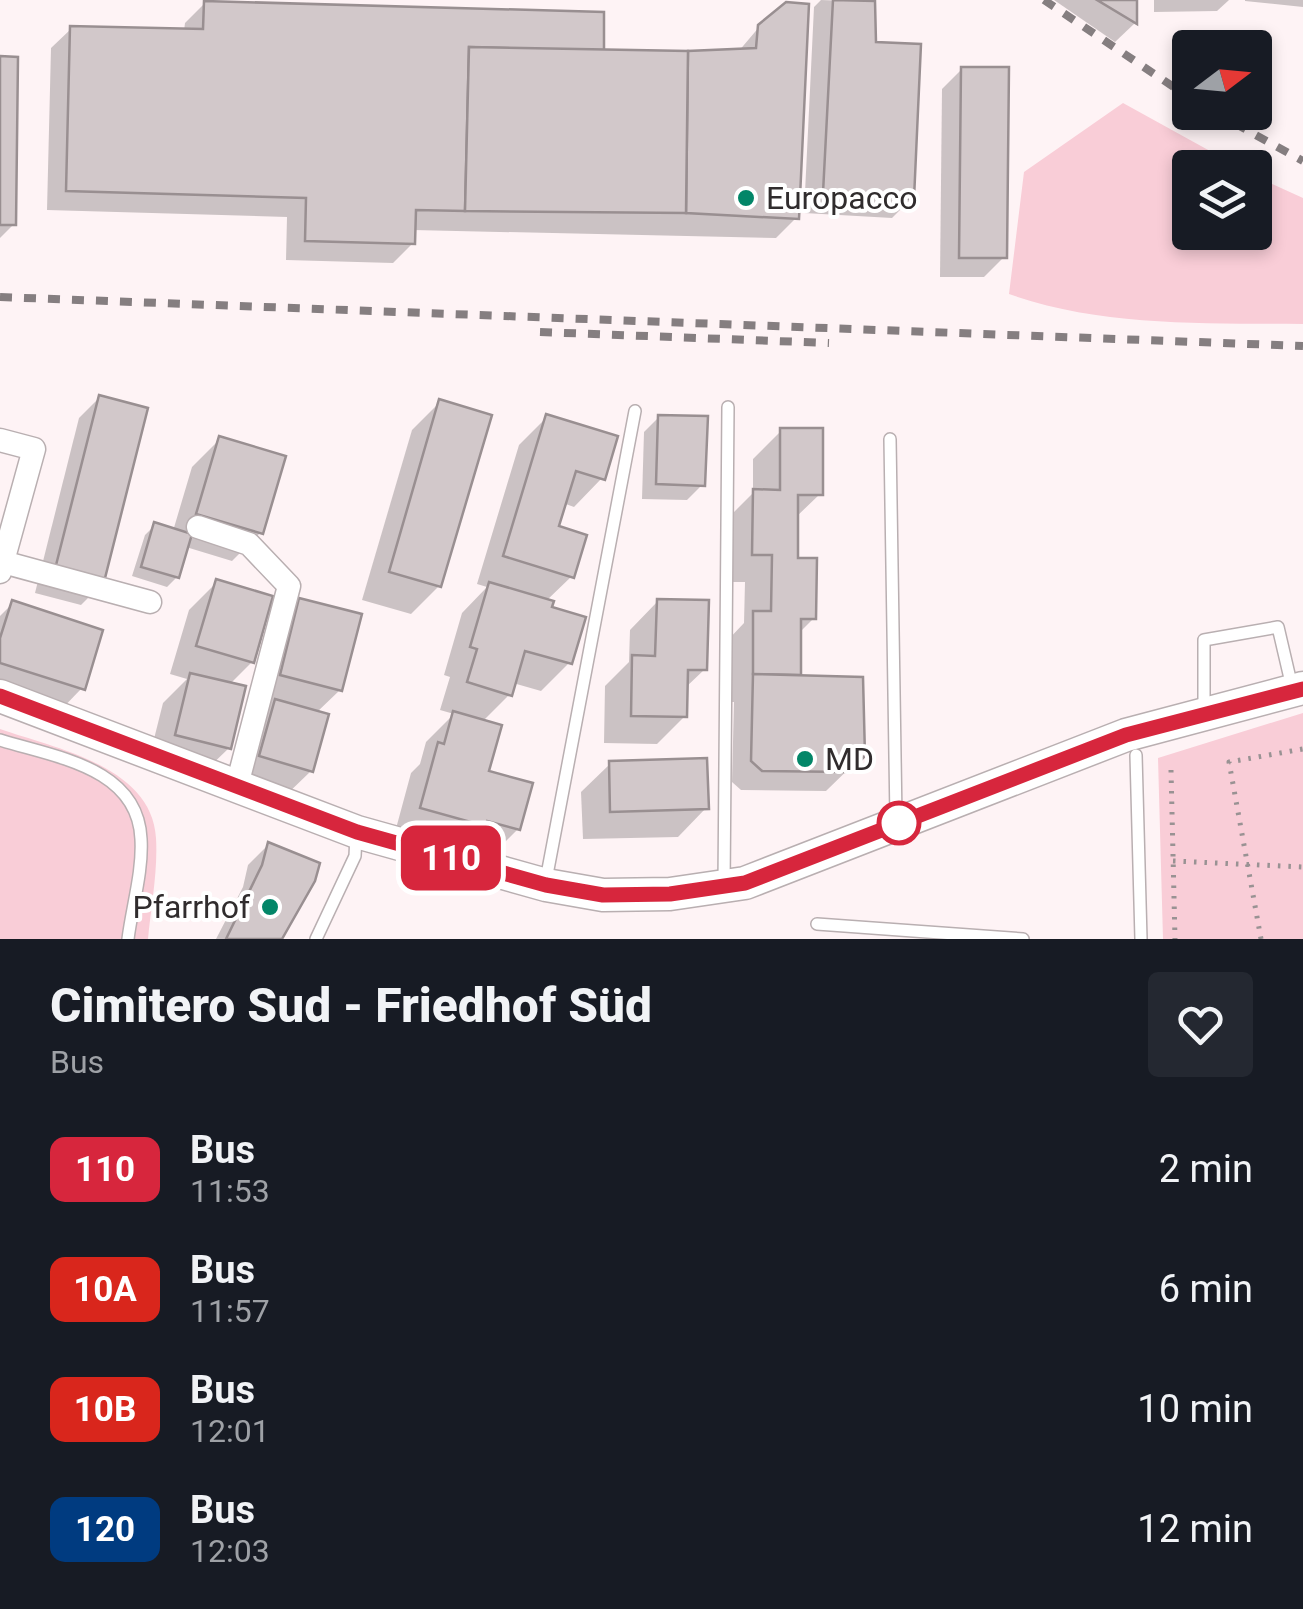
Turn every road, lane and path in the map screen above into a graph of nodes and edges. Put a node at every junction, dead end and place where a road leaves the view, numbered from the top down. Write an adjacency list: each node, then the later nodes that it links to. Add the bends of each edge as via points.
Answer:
1 (728, 407): 22 (lane)
2 (635, 412): 21 (lane)
3 (890, 439): 16 (lane)
4 (0, 440): 6 (street, via 34,448)
5 (198, 527): 15 (street, via 249,544 289,586)
6 (2, 567): 7 (street)
7 (150, 602)
8 (1298, 690): 10 (street); 10 (lane, via 1278,627 1204,640)
9 (0, 696): 15 (street)
10 (1204, 714): 16 (street, via 1126,735)
11 (0, 740): 24 (lane, via 96,770 120,788 141,839)
12 (1303, 749): 19 (path, via 1229,762)
13 (1136, 755): 27 (lane)
14 (1171, 770): 18 (path)
15 (236, 789): 17 (street)
16 (896, 824): 22 (street)
17 (357, 832): 21 (street); 25 (lane, via 355,856)
18 (1172, 862): 19 (path); 28 (path)
19 (1247, 864): 20 (path); 29 (path)
20 (1303, 867)
21 (546, 885): 22 (street, via 603,895)
22 (724, 889)
23 (816, 924): 26 (lane)
24 (128, 939)
25 (316, 939)
26 (1023, 939)
27 (1141, 939)
28 (1174, 939)
29 (1261, 939)

